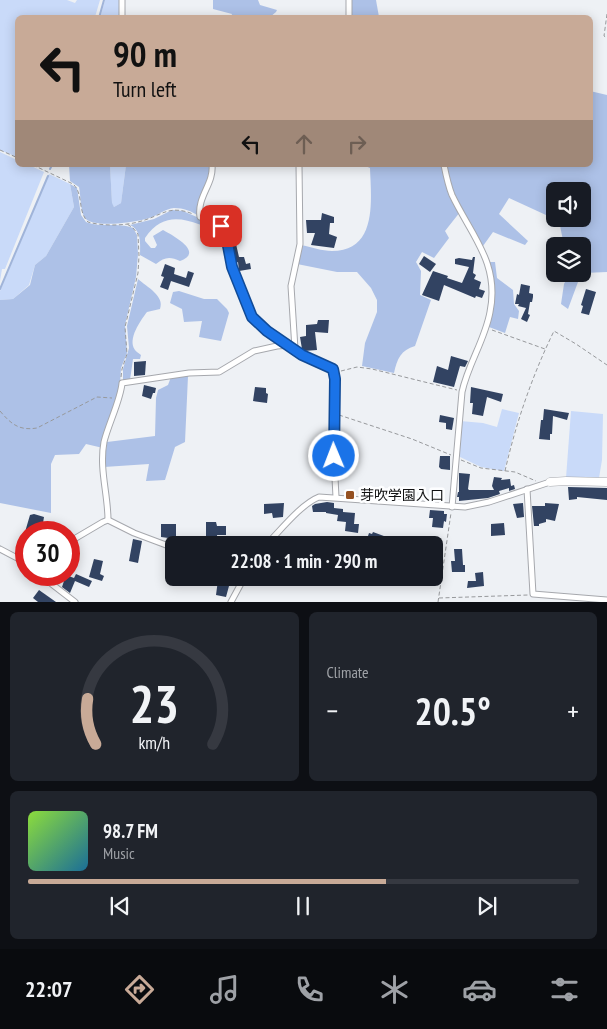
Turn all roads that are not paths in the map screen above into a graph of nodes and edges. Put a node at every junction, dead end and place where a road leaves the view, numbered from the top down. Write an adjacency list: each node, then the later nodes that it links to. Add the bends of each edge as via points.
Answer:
1 (122, 0): 3 (street)
2 (349, 0): 4 (street)
3 (122, 15)
4 (348, 15)
5 (212, 167): 8 (street, via 211,178 201,198 200,217 225,230 232,267 252,317)
6 (299, 167): 9 (street, via 300,244 291,286)
7 (445, 167): 14 (street, via 451,192 488,262 492,295 487,328 464,380)
8 (290, 345): 9 (street); 15 (street, via 254,351 219,372 122,383 104,443 102,467)
9 (295, 349): 13 (street, via 331,367 334,373)
10 (607, 482): 11 (street)
11 (547, 483): 12 (street)
12 (528, 489): 14 (street, via 477,506); 23 (street, via 533,594)
13 (336, 497): 14 (street); 17 (street, via 312,500)
14 (452, 507)
15 (108, 520): 16 (street); 18 (street)
16 (80, 535)
17 (275, 536)
18 (165, 545)
19 (0, 550): 20 (street)
20 (15, 557)
21 (54, 586): 24 (street)
22 (240, 586): 25 (street)
23 (607, 600)
24 (74, 602)
25 (232, 602)

